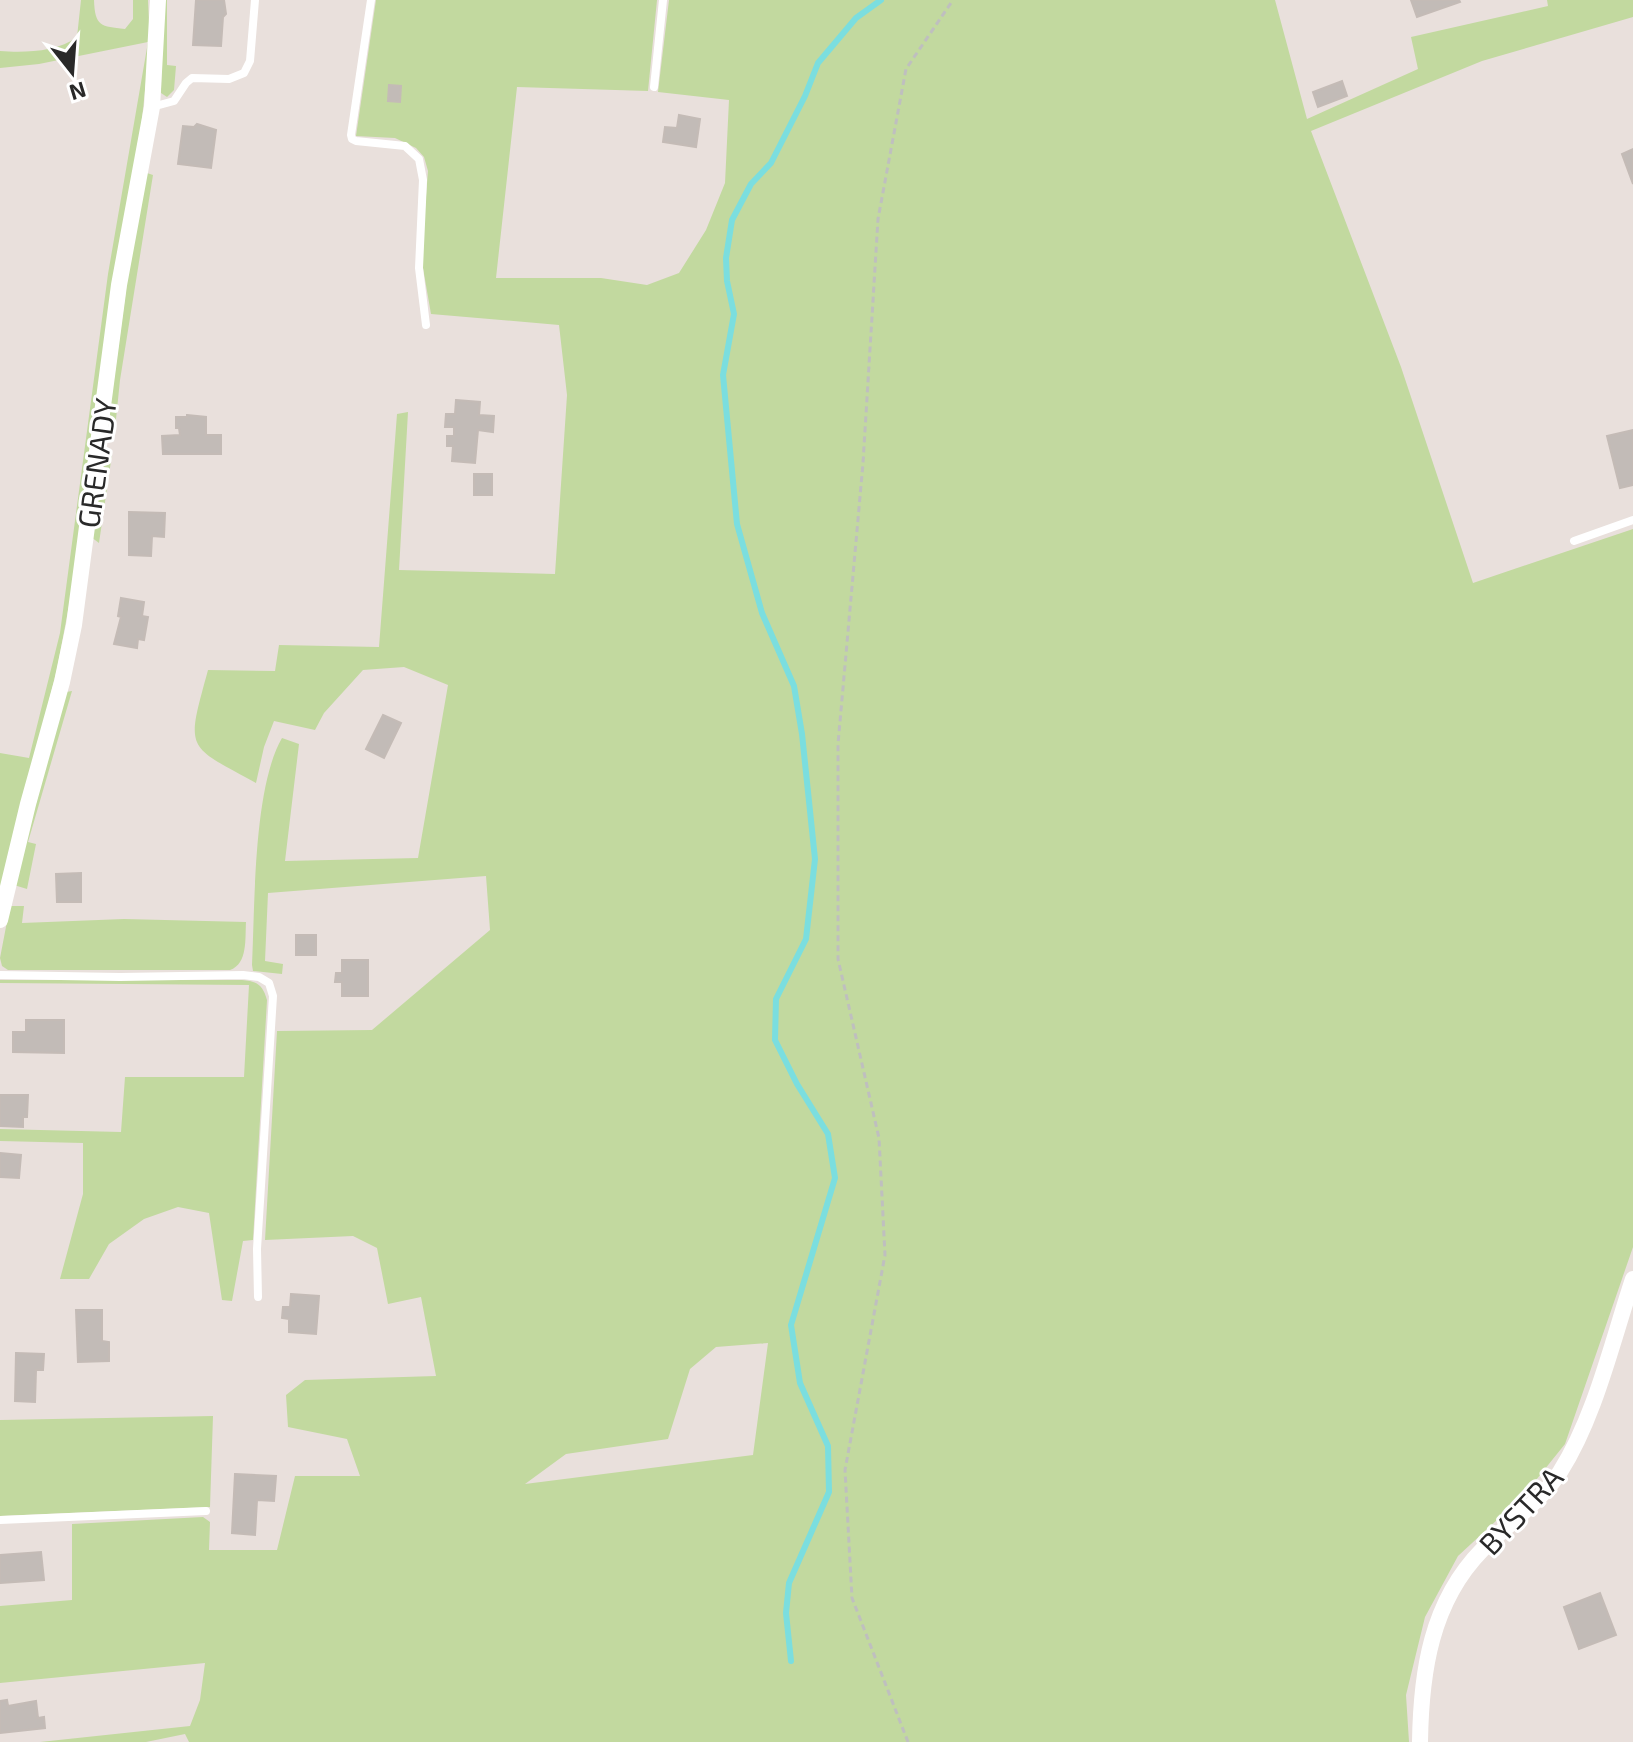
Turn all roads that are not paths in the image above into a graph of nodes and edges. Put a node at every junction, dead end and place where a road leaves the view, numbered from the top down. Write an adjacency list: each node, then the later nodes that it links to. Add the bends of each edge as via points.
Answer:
1 (158, 0): 6 (street, GRENADY)
2 (255, 0): 6 (lane, via 250,61 244,73 229,79 192,78 174,101)
3 (371, 0): 7 (lane, via 351,135 356,141 405,146 419,159 419,268)
4 (663, 0): 5 (lane)
5 (654, 87)
6 (152, 107): 10 (street, GRENADY, via 119,285 71,640)
7 (426, 325)
8 (1633, 520): 9 (lane)
9 (1574, 541)
10 (0, 920)
11 (0, 975): 13 (lane, via 243,975 269,983 273,996)
12 (1633, 1279): 16 (street, BYSTRA, via 1576,1447 1557,1477 1461,1574 1446,1601 1421,1692)
13 (258, 1297)
14 (206, 1511): 15 (lane)
15 (0, 1520)
16 (1420, 1742)

